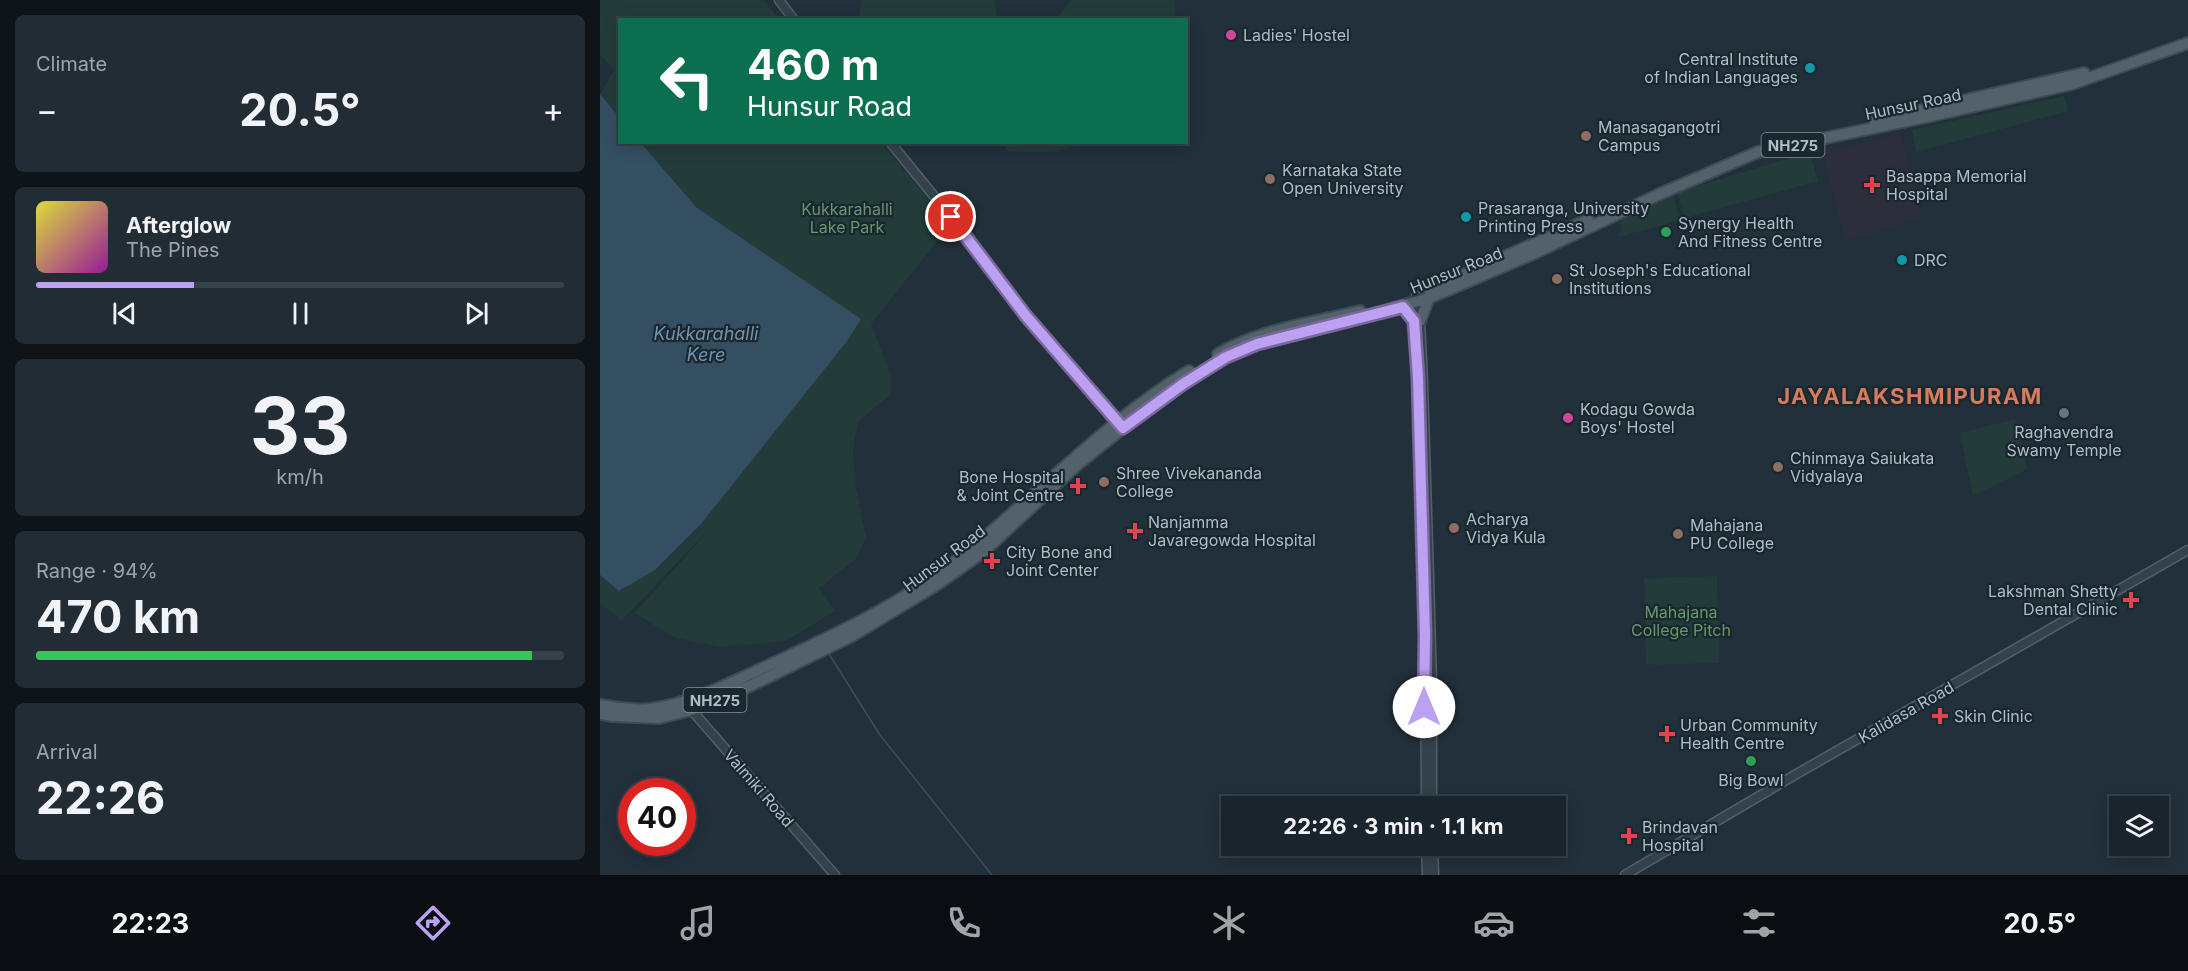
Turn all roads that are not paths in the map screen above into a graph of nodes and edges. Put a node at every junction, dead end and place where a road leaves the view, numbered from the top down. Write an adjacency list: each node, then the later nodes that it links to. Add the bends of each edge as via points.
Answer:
1 (779, 0): 2 (street)
2 (792, 18)
3 (2188, 37): 7 (main road, via 2068,78 1754,149 1666,183)
4 (2188, 43): 6 (main road, Hunsur Road / NH275, via 2072,84 1758,152)
5 (892, 144): 9 (street, via 1026,316)
6 (1429, 298): 7 (main road, Hunsur Road / NH275); 8 (main road)
7 (1410, 302): 8 (main road); 9 (main road, Hunsur Road / NH275, via 1257,344 1226,357)
8 (1417, 321): 14 (street); 15 (street, via 1431,652)
9 (1120, 425): 12 (main road, Hunsur Road, via 954,563 824,645)
10 (2188, 550): 21 (street, Kalidasa Road)
11 (600, 705): 12 (main road, via 626,709)
12 (687, 705): 13 (main road, NH275, via 659,718); 18 (street, Valmiki Road)
13 (600, 714)
14 (1426, 796)
15 (1432, 796)
16 (1426, 856): 19 (street)
17 (1433, 856): 20 (street)
18 (834, 875)
19 (1427, 875)
20 (1434, 875)
21 (1625, 875)

